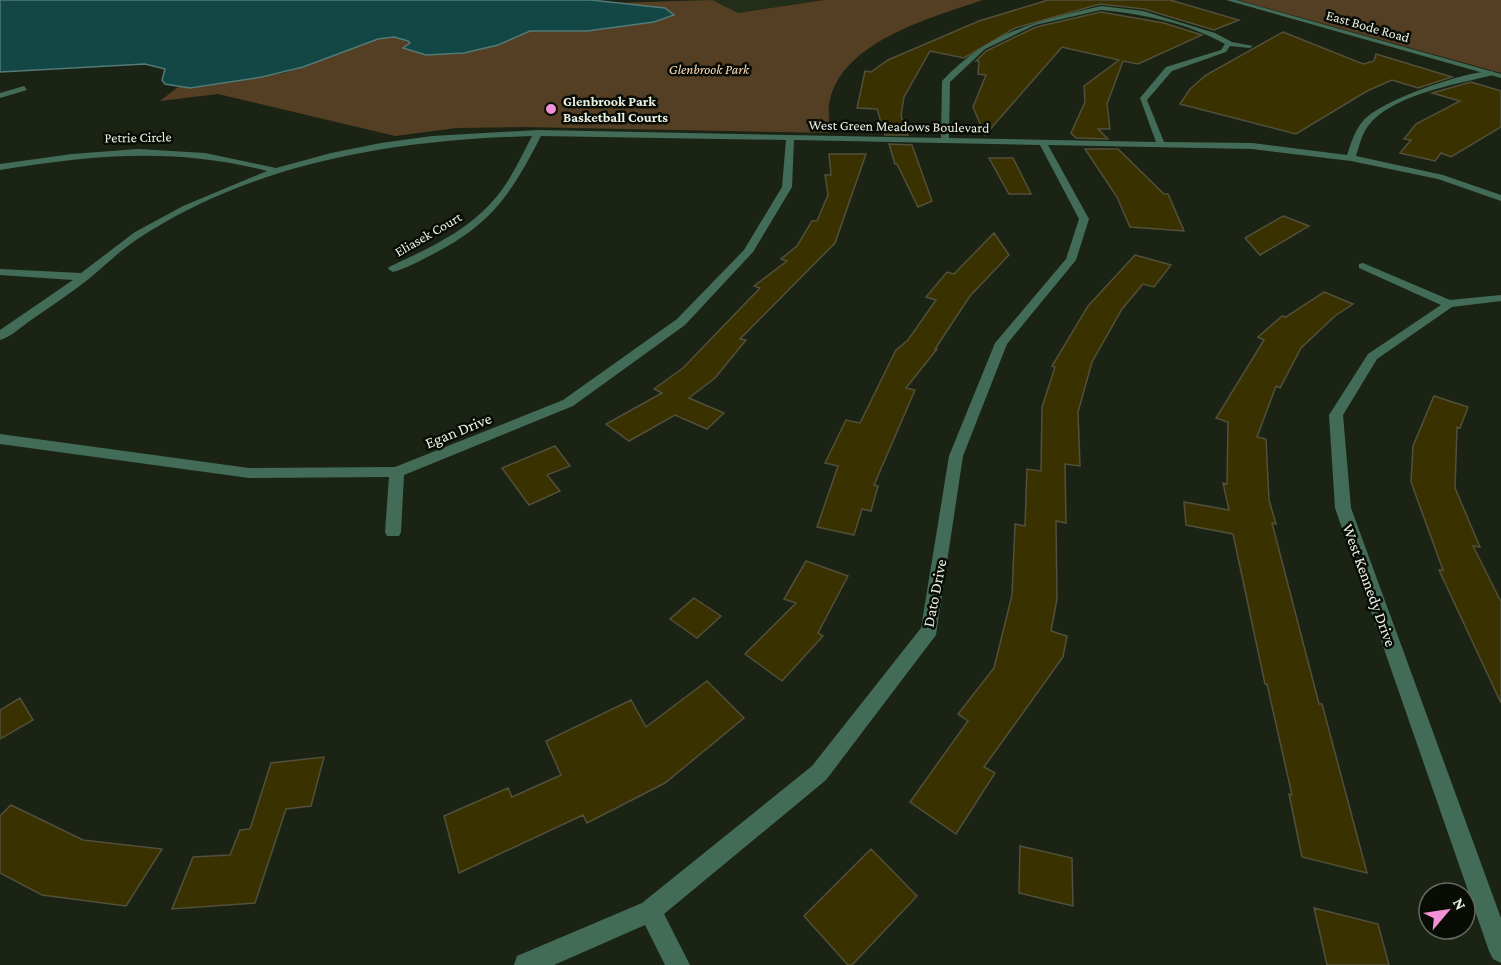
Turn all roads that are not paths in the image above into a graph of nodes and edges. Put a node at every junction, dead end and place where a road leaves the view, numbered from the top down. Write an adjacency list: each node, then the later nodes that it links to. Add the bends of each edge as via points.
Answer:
1 (1229, 0): 4 (street, East Bode Road)
2 (1229, 44): 3 (street); 10 (street, via 1225,38 1117,6 1033,24 983,48 946,81); 12 (street, via 1224,51 1169,69 1143,100)
3 (1250, 46)
4 (1490, 73): 5 (street, East Bode Road); 13 (street, via 1410,97 1383,110 1366,123)
5 (1501, 76)
6 (24, 88): 7 (street)
7 (0, 96)
8 (538, 133): 9 (street, West Green Meadows Boulevard); 15 (street, West Green Meadows Boulevard, via 404,141 319,157); 18 (street, Eliasek Court, via 506,192 487,213 447,241)
9 (790, 138): 10 (street, West Green Meadows Boulevard); 25 (street, Egan Drive, via 787,187 748,252 681,322 568,403)
10 (945, 140): 11 (street, West Green Meadows Boulevard)
11 (1043, 143): 12 (street, West Green Meadows Boulevard); 27 (street, Dato Drive, via 1084,219 1071,260 1001,343 956,456 930,630 819,773)
12 (1161, 144): 13 (street, West Green Meadows Boulevard, via 1252,146)
13 (1352, 158): 16 (street, West Green Meadows Boulevard, via 1440,177)
14 (0, 167): 15 (street, Petrie Circle, via 76,155 153,150 215,155)
15 (276, 171): 20 (street, West Green Meadows Boulevard, via 196,201 136,236)
16 (1501, 198)
17 (1363, 266): 22 (street)
18 (393, 269)
19 (0, 272): 20 (street)
20 (84, 277): 23 (street, West Green Meadows Boulevard)
21 (1501, 298): 22 (street, West Kennedy Drive)
22 (1449, 304): 28 (street, West Kennedy Drive, via 1372,357 1336,415 1343,508)
23 (0, 336)
24 (0, 439): 25 (street, Egan Drive, via 249,473)
25 (398, 472): 26 (street)
26 (393, 532)
27 (651, 911): 29 (street, Dato Drive); 30 (street)
28 (1501, 951)
29 (526, 965)
30 (678, 965)

